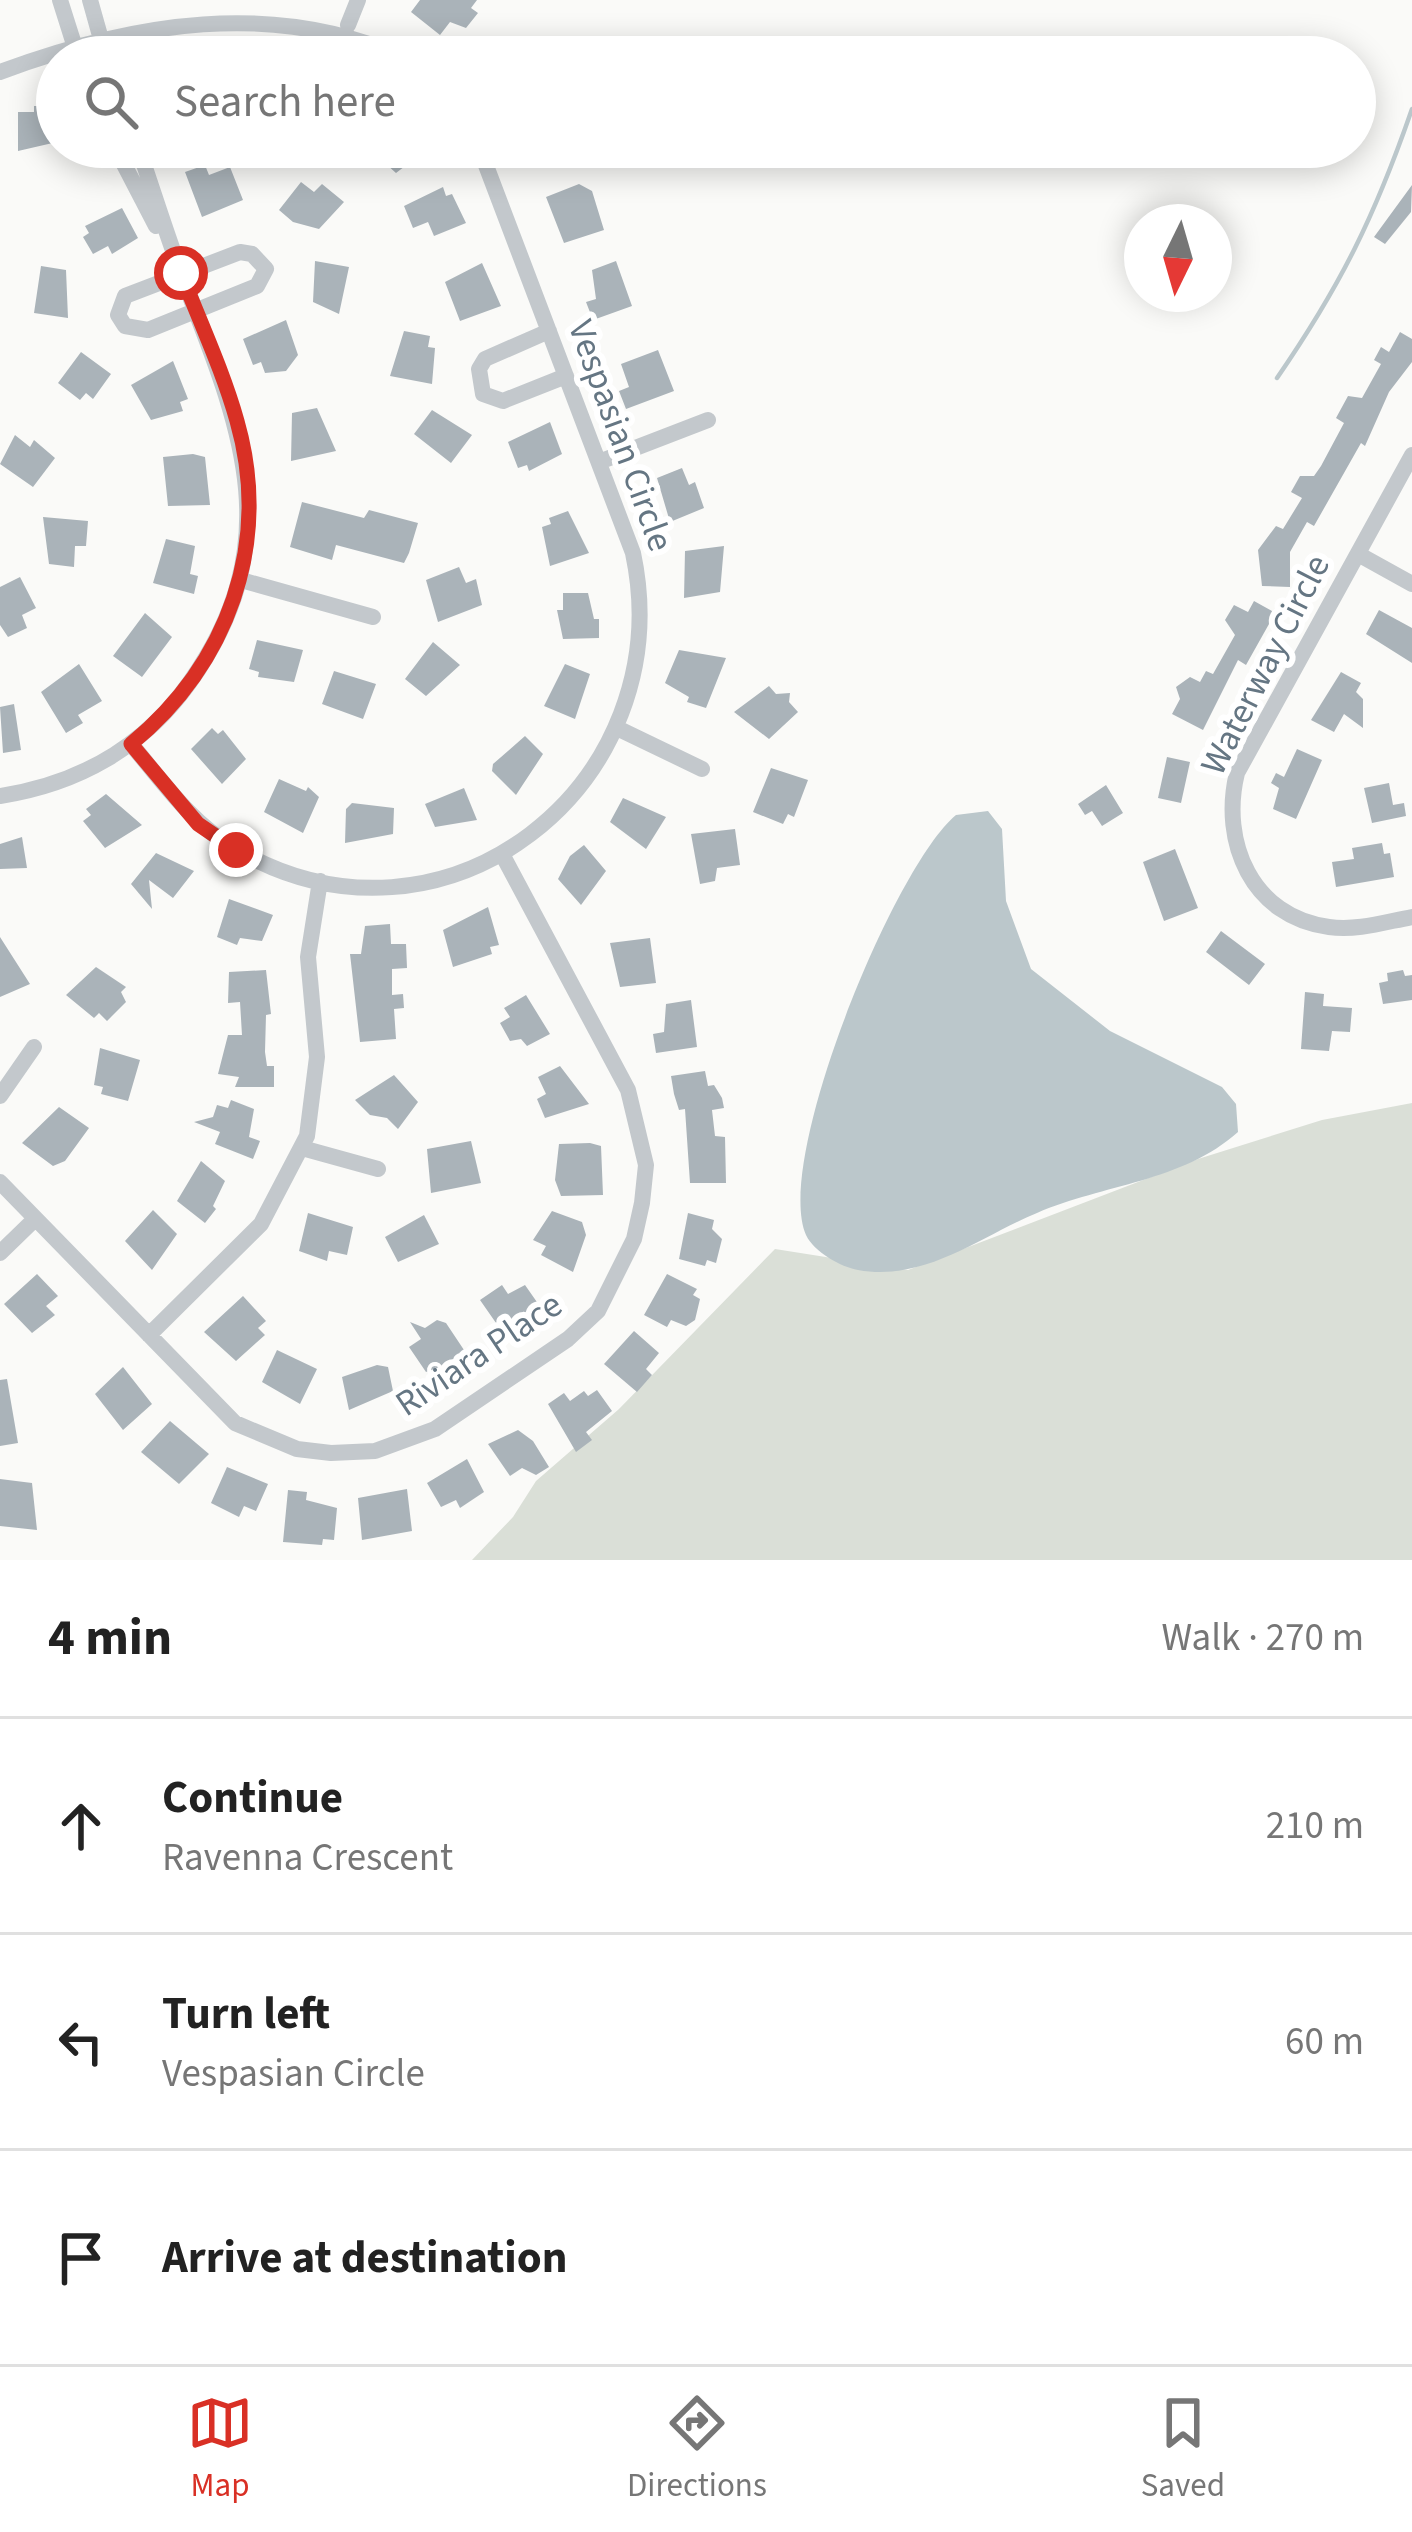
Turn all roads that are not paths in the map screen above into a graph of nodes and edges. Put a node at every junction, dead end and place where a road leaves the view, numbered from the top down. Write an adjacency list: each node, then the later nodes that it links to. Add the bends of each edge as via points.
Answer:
1 (60, 0): 8 (street)
2 (90, 0): 7 (street)
3 (358, 0): 6 (street)
4 (223, 3): 7 (street)
5 (302, 7): 6 (street)
6 (348, 25): 10 (street)
7 (100, 34): 9 (street)
8 (71, 36)
9 (97, 36)
10 (367, 36)
11 (36, 62): 12 (street)
12 (0, 72)
13 (126, 168): 16 (street)
14 (145, 168): 16 (street)
15 (487, 168): 18 (street, Vespasian Circle)
16 (181, 273): 17 (street); 17 (street, via 124,296 118,315 124,326 148,330); 17 (street, via 240,252 266,269 257,286)
17 (196, 311): 24 (street, via 244,453)
18 (549, 331): 19 (street, Vespasian Circle); 19 (street, via 485,359 482,394 503,400)
19 (566, 376): 22 (street, Vespasian Circle)
20 (708, 420): 22 (street)
21 (1412, 455): 23 (street, Waterway Circle)
22 (599, 462): 27 (street, Vespasian Circle, via 642,596 634,681)
23 (1358, 554): 25 (street); 33 (street, Waterway Circle, via 1237,773 1231,822 1250,878 1286,912 1333,928)
24 (241, 580): 26 (street); 28 (street, via 214,648)
25 (1412, 584)
26 (373, 617)
27 (619, 729): 29 (street); 31 (street, Vespasian Circle, via 560,811)
28 (131, 744): 30 (street, via 52,786); 32 (street, Vespasian Circle, via 198,824 236,850)
29 (702, 769)
30 (0, 796)
31 (502, 854): 32 (street, Vespasian Circle, via 432,880); 41 (street, Riviara Place, via 640,1124 643,1203 598,1311 436,1429 374,1451 297,1449 235,1423)
32 (320, 881): 36 (street, via 308,958 316,1097)
33 (1412, 916)
34 (34, 1047): 35 (street)
35 (0, 1096)
36 (302, 1148): 37 (street); 41 (street, via 261,1224)
37 (378, 1169)
38 (0, 1182): 39 (street, Riviara Place)
39 (35, 1219): 40 (street); 41 (street, Riviara Place)
40 (0, 1253)
41 (149, 1335)

